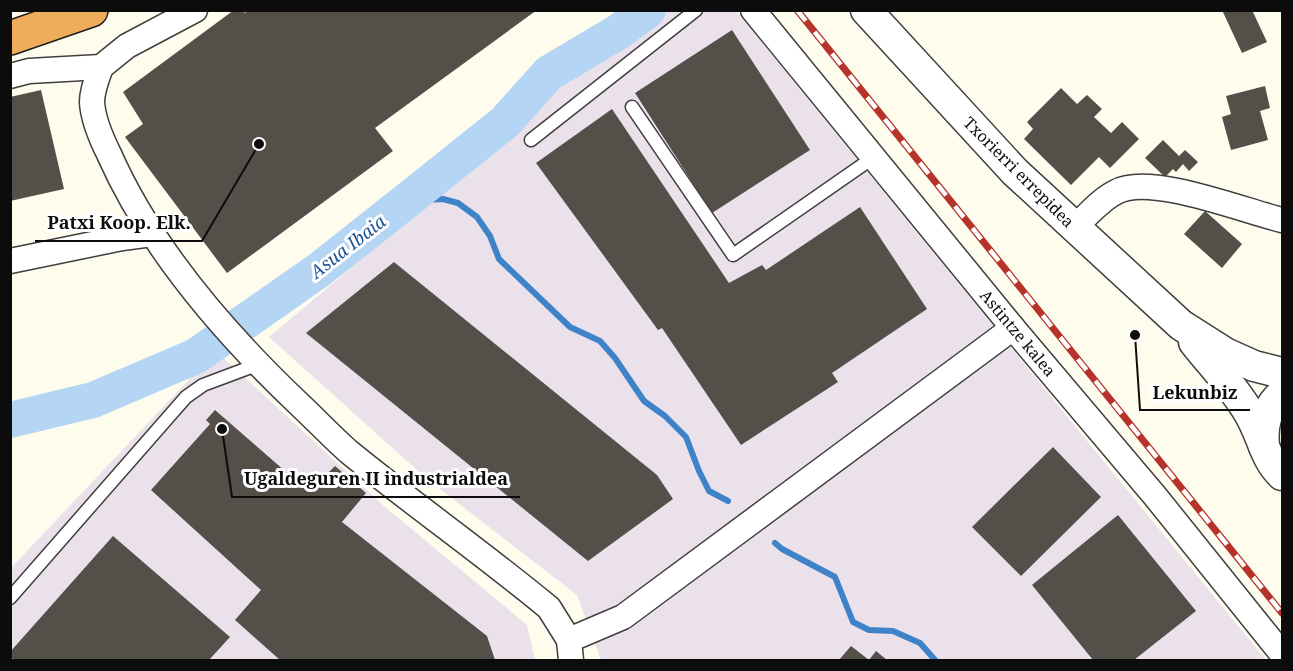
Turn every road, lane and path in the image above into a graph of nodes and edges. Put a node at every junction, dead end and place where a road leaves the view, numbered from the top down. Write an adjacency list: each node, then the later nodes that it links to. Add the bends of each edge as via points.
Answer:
1 (91, 10): 6 (highway)
2 (195, 10): 7 (street, via 127,46)
3 (696, 10): 10 (lane)
4 (753, 10): 11 (street, Astintze kalea)
5 (866, 10): 13 (street, Txorierri errepidea, via 1015,172)
6 (10, 38)
7 (101, 67): 8 (street, via 29,71); 14 (street, via 92,102 96,123 121,182)
8 (10, 76)
9 (632, 107): 11 (lane, via 733,255)
10 (531, 140)
11 (874, 157): 17 (street, Astintze kalea)
12 (1282, 220): 13 (street, via 1164,188 1134,186 1117,192)
13 (1074, 228): 16 (street, Txorierri errepidea)
14 (152, 234): 15 (street); 18 (street)
15 (10, 261)
16 (1181, 325): 19 (street, Txorierri errepidea, via 1225,353); 21 (street, Txorierri errepidea, via 1235,391)
17 (1012, 328): 24 (street, via 623,617); 25 (street, Astintze kalea)
18 (259, 364): 23 (lane, via 203,385 186,397); 24 (street, via 347,450 549,608)
19 (1282, 373)
20 (1282, 394): 21 (street, via 1264,421)
21 (1264, 446): 22 (street, Txorierri errepidea)
22 (1282, 475)
23 (10, 598)
24 (570, 650)
25 (1282, 654)

